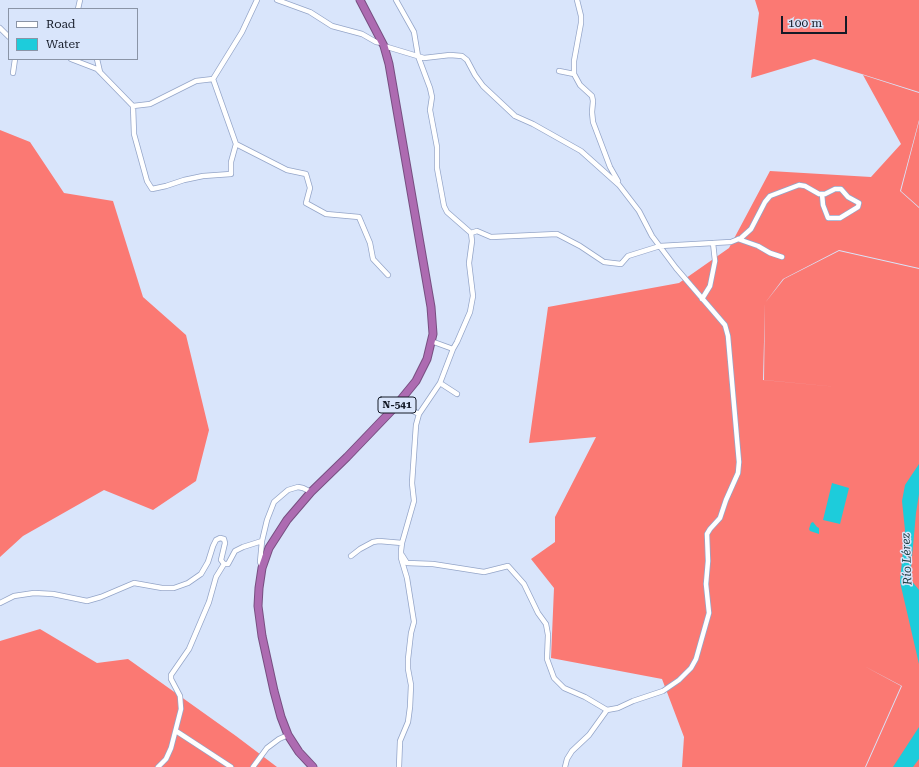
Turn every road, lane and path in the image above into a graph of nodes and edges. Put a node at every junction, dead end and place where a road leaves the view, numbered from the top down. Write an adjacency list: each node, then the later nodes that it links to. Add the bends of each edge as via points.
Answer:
1 (257, 0): 19 (street, via 242,32)
2 (277, 0): 8 (street, via 310,12 332,26 362,34)
3 (360, 0): 8 (highway, N-541)
4 (396, 0): 9 (street, via 414,32)
5 (577, 0): 18 (street, via 581,23)
6 (0, 28): 7 (street)
7 (8, 35)
8 (383, 44): 9 (street); 31 (highway, N-541, via 390,64 431,307)
9 (418, 56): 22 (street, via 462,56 483,86 515,116 582,151); 24 (street, via 432,97 431,118 444,206 447,212)
10 (15, 60): 17 (street)
11 (74, 60): 14 (street)
12 (97, 60): 14 (street)
13 (97, 60): 16 (street)
14 (93, 67): 16 (street)
15 (559, 71): 18 (street)
16 (100, 72): 20 (street)
17 (13, 73)
18 (574, 74): 22 (street, via 580,85 592,96 593,122 610,167)
19 (213, 79): 20 (street, via 196,81 150,104); 21 (street)
20 (133, 106): 21 (street, via 134,134 147,181 152,189 203,176 231,174)
21 (236, 144): 29 (street, via 287,170 306,174 310,188 306,203 326,214 359,217 370,243 373,259)
22 (620, 185): 27 (street, via 640,211)
23 (822, 194): 23 (street, via 835,188 840,189 848,198 859,203 858,207 840,218 828,218); 25 (street, via 799,184 770,196 751,229)
24 (471, 233): 27 (street, via 477,231 491,237 557,234 604,262 621,264 628,256); 32 (street, via 469,263 472,304)
25 (738, 239): 26 (street); 28 (street)
26 (713, 243): 27 (street); 30 (street, via 715,261 710,286)
27 (660, 246): 30 (street)
28 (782, 257)
29 (388, 275)
30 (702, 299): 45 (street, via 725,325 728,336 739,462 738,473 720,518 707,534 707,622 696,659 679,680 659,693)
31 (431, 341): 32 (street); 35 (highway, N-541, via 427,359 416,381)
32 (453, 349): 33 (street)
33 (440, 384): 34 (street); 36 (street)
34 (457, 394)
35 (398, 403): 36 (street); 37 (highway, N-541)
36 (419, 414): 39 (street, via 412,483 414,501)
37 (311, 492): 38 (street, via 298,487 288,490 274,502); 43 (highway, N-541, via 269,548)
38 (262, 541): 42 (street, via 235,551 228,564); 43 (street)
39 (402, 543): 40 (street); 41 (street, via 373,542)
40 (401, 551): 45 (street, via 406,562 410,563 484,572 508,566 524,584 546,624 547,659 554,678 564,688); 52 (street, via 414,622 408,659 410,707 408,722 400,741)
41 (351, 556)
42 (224, 564): 44 (street, via 221,560 225,543 224,539 220,538 216,540 201,574 188,583 174,588 134,583 101,598 87,601 34,593 14,596); 46 (street, via 216,578 189,649 171,675 180,696 181,709)
43 (262, 568): 47 (highway, N-541, via 258,606 262,636 274,691)
44 (0, 603)
45 (607, 710): 53 (street, via 589,735 572,751)
46 (176, 731): 48 (street, via 166,759); 49 (street)
47 (288, 735): 50 (street, via 268,748); 51 (highway, N-541)
48 (158, 767)
49 (231, 767)
50 (253, 767)
51 (313, 767)
52 (399, 767)
53 (565, 767)

